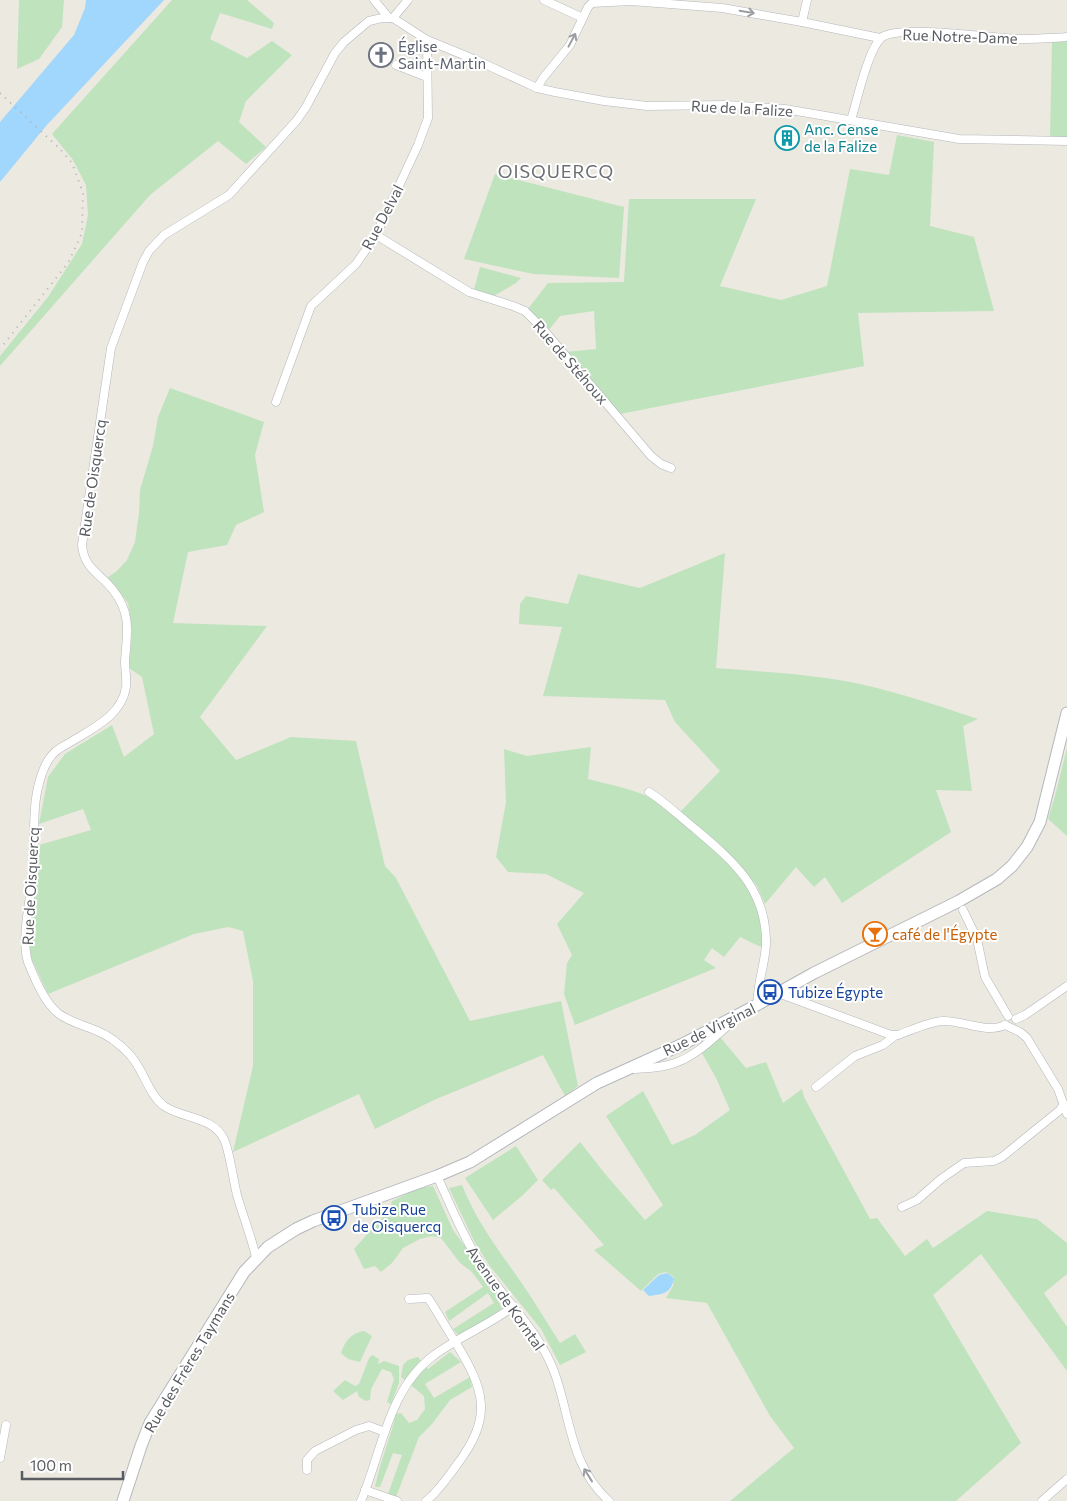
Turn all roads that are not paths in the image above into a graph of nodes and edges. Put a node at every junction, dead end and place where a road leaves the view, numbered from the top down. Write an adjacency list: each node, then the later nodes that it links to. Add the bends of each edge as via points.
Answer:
1 (374, 0): 5 (street, Rue de la Falize)
2 (408, 0): 5 (street)
3 (544, 0): 6 (street)
4 (807, 0): 7 (street)
5 (390, 18): 10 (street, Rue de la Falize); 35 (street, Rue de Oisquercq, via 369,21 344,42 297,120 265,156 224,198 164,235 143,262 112,348 82,545 87,563 112,589 126,612 126,686 114,713 49,758 34,808 34,866 25,943 28,963 40,988 58,1013 108,1037 129,1054 162,1104 174,1112 204,1121 224,1139)
6 (582, 18): 7 (street, one-way to 7, via 592,3 632,1 722,8); 13 (street, one-way to 6, via 570,45)
7 (802, 22): 9 (street)
8 (1067, 37): 9 (street, Rue Notre-Dame, via 1028,39 923,32 888,34)
9 (880, 38): 14 (street, Rue Notre-Dame, via 870,58)
10 (427, 40): 12 (street, Rue Delval); 13 (street, Rue de la Falize)
11 (396, 65): 12 (street)
12 (427, 77): 16 (street, Rue Delval, via 428,118)
13 (537, 88): 14 (street, Rue de la Falize, via 625,104 753,106)
14 (850, 120): 15 (street, Rue de la Falize, via 959,139)
15 (1067, 141)
16 (376, 235): 17 (street, Rue Delval, via 356,264 312,306); 18 (street, Rue de Stéhoux, via 469,292 528,313 651,456)
17 (276, 402)
18 (671, 468)
19 (1067, 713): 20 (street, Rue de Virginal)
20 (1065, 731): 24 (street, Rue de Virginal, via 1040,822 1029,845 1012,866 981,889)
21 (649, 792): 25 (street, via 717,848 751,884 762,912 766,937)
22 (963, 910): 26 (street, via 977,939 985,977)
23 (1067, 986): 27 (street)
24 (778, 993): 25 (street, Rue de Virginal); 29 (street)
25 (758, 1005): 33 (street, Rue de Virginal, via 597,1083 488,1152)
26 (1008, 1016): 27 (street); 28 (street)
27 (1016, 1019): 28 (street, via 1015,1024)
28 (1004, 1026): 29 (street, via 943,1021); 31 (street, via 1026,1038)
29 (896, 1035): 30 (street, via 884,1045 855,1056)
30 (816, 1087)
31 (1064, 1104): 32 (street); 34 (street, via 1002,1157 964,1164 917,1200)
32 (1067, 1114)
33 (438, 1176): 35 (street, Rue de Virginal, via 296,1228); 37 (street, Avenue de Korntal, via 472,1250)
34 (902, 1207)
35 (256, 1257): 45 (street, Rue des Frères Taymans, via 234,1286 150,1423)
36 (409, 1299): 38 (street, via 428,1298)
37 (514, 1306): 38 (street); 49 (street, Avenue de Korntal, one-way to 37, via 587,1475 573,1444 554,1372 539,1341)
38 (455, 1342): 40 (street, via 431,1357 411,1378 396,1403); 48 (street, via 477,1382 480,1417 468,1450)
39 (6, 1426): 41 (street)
40 (386, 1432): 42 (street, via 368,1426 356,1430 315,1451 307,1460); 44 (street)
41 (0, 1458)
42 (307, 1470)
43 (1067, 1479): 50 (street)
44 (365, 1490): 46 (street); 47 (street)
45 (122, 1501)
46 (361, 1501)
47 (397, 1501)
48 (426, 1501)
49 (608, 1501)
50 (1042, 1501)

